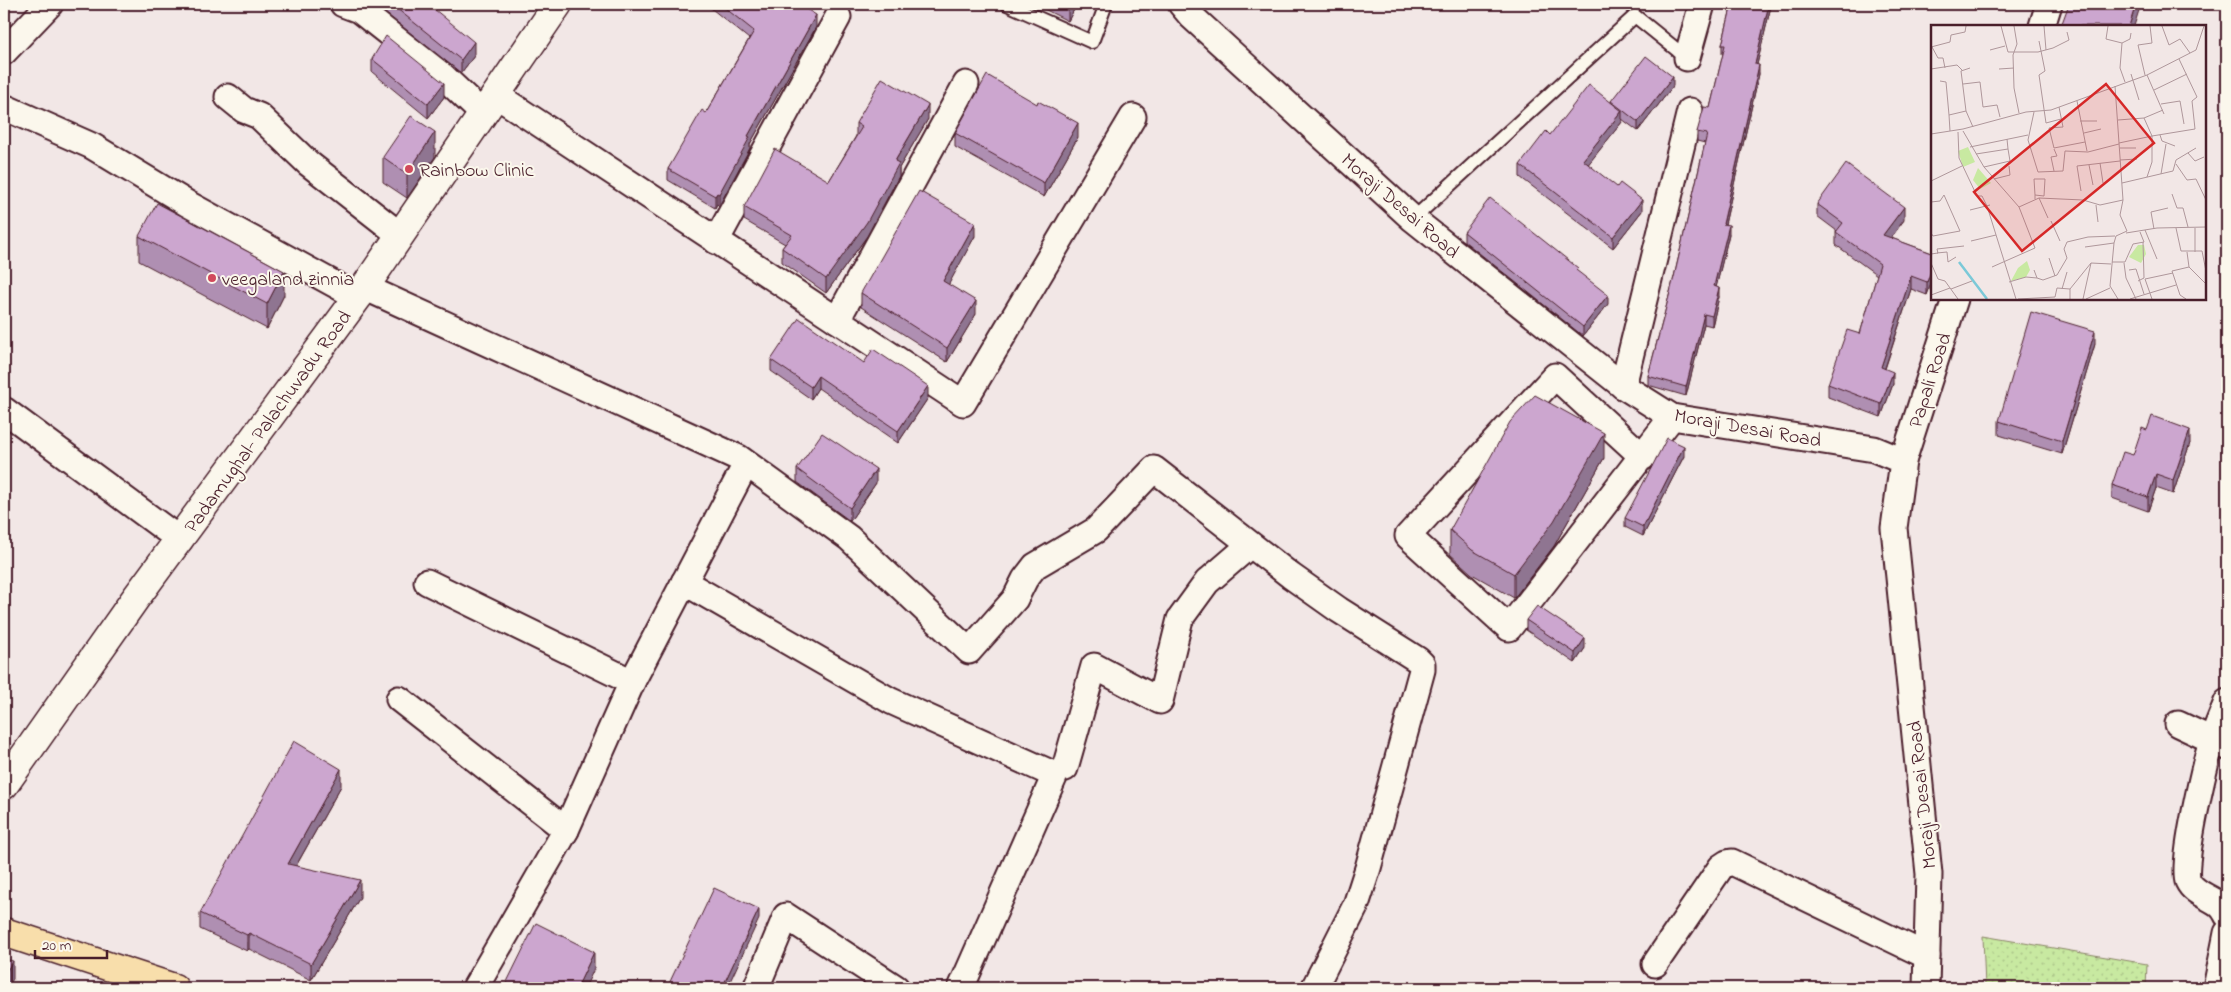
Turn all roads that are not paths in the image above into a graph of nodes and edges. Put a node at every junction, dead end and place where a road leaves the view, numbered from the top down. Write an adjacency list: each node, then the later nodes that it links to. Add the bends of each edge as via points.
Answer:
1 (50, 4): 11 (street)
2 (343, 4): 15 (street, via 359,10 444,77)
3 (558, 4): 15 (main road, Padamughal- Palachuvadu Road)
4 (1008, 4): 5 (lane, via 1092,42)
5 (1106, 4)
6 (1181, 4): 19 (street, Moraji Desai Road)
7 (1702, 4): 12 (street)
8 (2049, 4): 10 (street)
9 (838, 17): 21 (street)
10 (2042, 25)
11 (4, 52)
12 (1687, 58): 19 (lane, via 1634,16)
13 (966, 84): 24 (street)
14 (228, 97): 20 (street, via 244,110 259,116 308,163)
15 (489, 105): 20 (main road, Padamughal- Palachuvadu Road); 21 (street)
16 (4, 107): 22 (street, via 92,146 188,204)
17 (1690, 111): 25 (street)
18 (1133, 117): 24 (street, via 963,403)
19 (1413, 219): 25 (street, Moraji Desai Road)
20 (400, 235): 22 (main road, Padamughal- Palachuvadu Road)
21 (716, 241): 24 (street)
22 (361, 292): 30 (street, via 680,430); 31 (main road, Padamughal- Palachuvadu Road)
23 (1955, 300): 29 (street, Papali Road)
24 (837, 320)
25 (1623, 386): 27 (street, Moraji Desai Road)
26 (4, 410): 31 (street)
27 (1672, 417): 28 (street); 29 (street, Moraji Desai Road, via 1874,449)
28 (1643, 456): 28 (street, via 1510,628 1408,536 1555,376)
29 (1903, 461): 46 (street, Moraji Desai Road, via 1894,528 1929,874)
30 (746, 464): 32 (street, via 849,538 968,651 1015,600 1025,579 1036,566 1096,530 1154,469); 34 (street)
31 (180, 540): 41 (main road, Padamughal- Palachuvadu Road)
32 (1250, 545): 40 (street, via 1207,582 1180,619 1160,701 1094,666); 53 (street, via 1339,610 1422,664 1379,835 1356,905)
33 (427, 582): 35 (street)
34 (684, 582): 35 (street); 52 (street, via 891,701 1055,775)
35 (632, 682): 42 (street)
36 (399, 699): 42 (street)
37 (2227, 702): 39 (street)
38 (2178, 724): 39 (street)
39 (2220, 744): 43 (street, via 2187,851 2188,880 2198,892 2223,906)
40 (1065, 768)
41 (4, 785)
42 (566, 830): 49 (street)
43 (2227, 915)
44 (4, 932): 48 (main road)
45 (2227, 933): 55 (street)
46 (1927, 956): 47 (street, via 1732,862 1721,867); 54 (street, Moraji Desai Road)
47 (1655, 964)
48 (174, 988)
49 (476, 988)
50 (756, 988): 51 (street, via 786,916)
51 (896, 988)
52 (961, 988)
53 (1314, 988)
54 (1926, 988)
55 (2216, 988)

